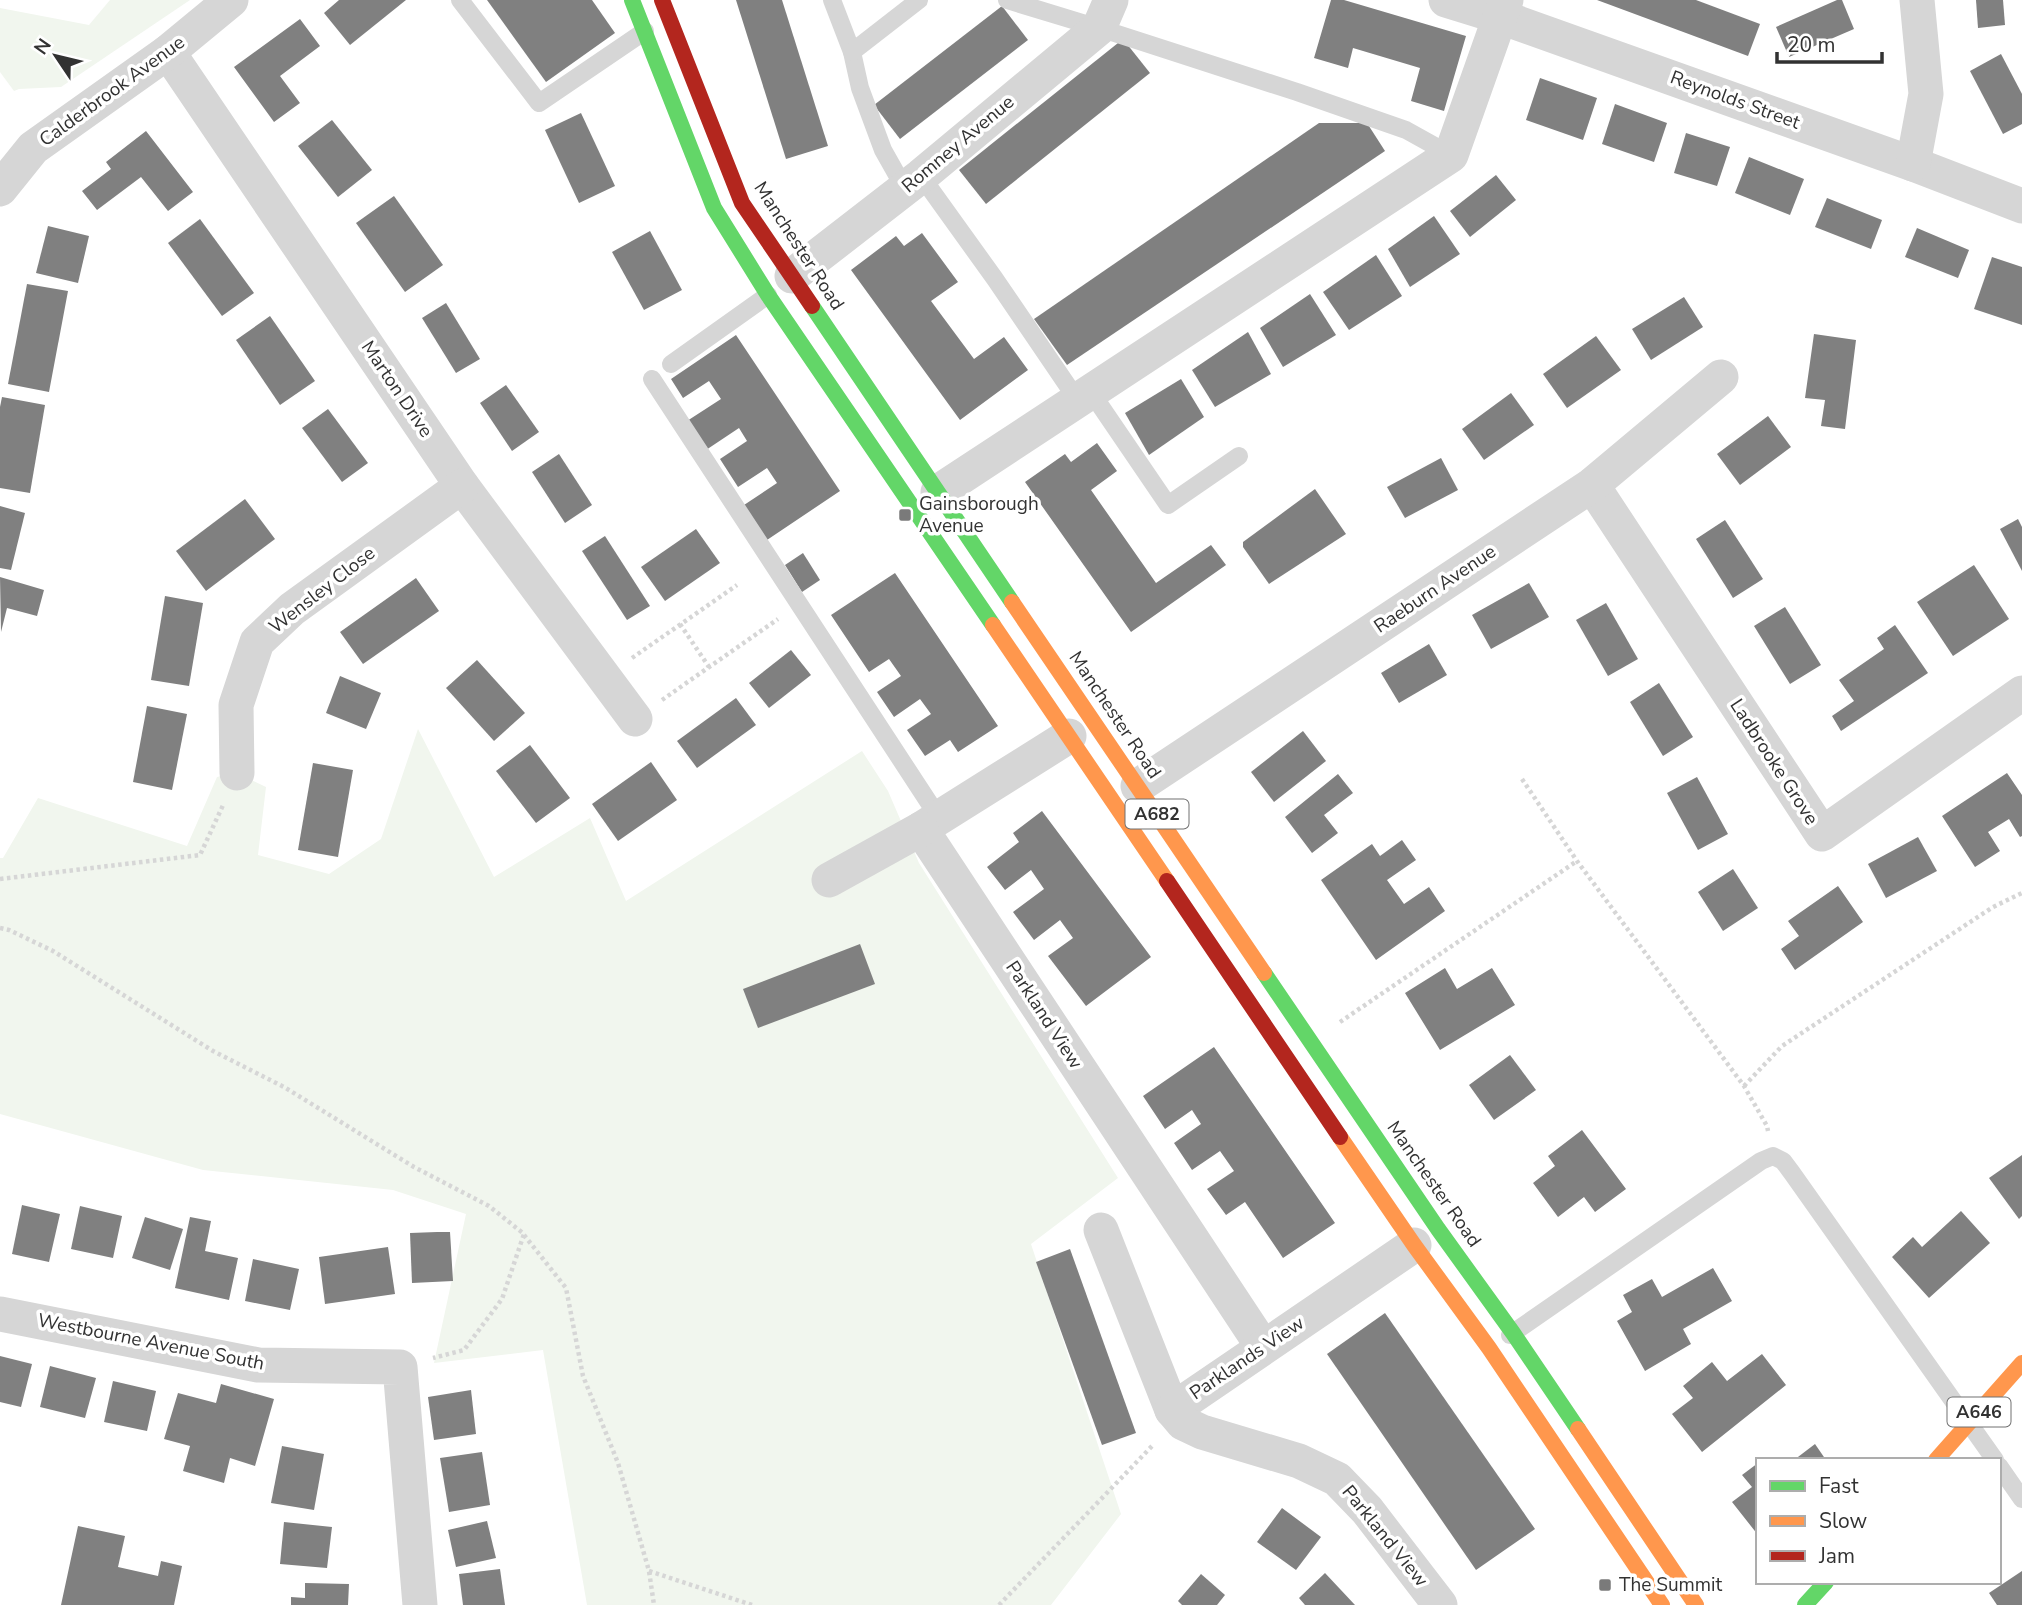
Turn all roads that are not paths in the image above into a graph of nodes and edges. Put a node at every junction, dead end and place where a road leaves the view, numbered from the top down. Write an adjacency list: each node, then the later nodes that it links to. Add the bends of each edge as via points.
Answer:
1 (231, 0): 13 (street, Calderbrook Avenue)
2 (460, 0): 12 (lane, via 539,103)
3 (632, 0): 12 (main road, Manchester Road / A682)
4 (662, 0): 20 (main road, Manchester Road / A682)
5 (832, 0): 14 (lane)
6 (919, 0): 14 (lane)
7 (1007, 0): 11 (lane)
8 (1446, 0): 10 (street, Reynolds Street)
9 (1917, 0): 16 (street, via 1926,94)
10 (1503, 8): 15 (street); 16 (street, Reynolds Street)
11 (1105, 14): 15 (lane, via 1297,92 1406,130); 17 (street, Romney Avenue)
12 (645, 31): 20 (main road, Manchester Road / A682, via 715,208)
13 (168, 51): 18 (street, Calderbrook Avenue, via 33,148); 26 (street, Marton Drive)
14 (852, 52): 17 (lane, via 883,150)
15 (1451, 155): 24 (street)
16 (1913, 164): 19 (street, Reynolds Street)
17 (913, 182): 20 (street, Romney Avenue); 24 (lane, via 995,279)
18 (0, 188)
19 (2022, 206)
20 (780, 286): 21 (lane); 28 (main road, Manchester Road / A682); 28 (main road, Manchester Road / A682)
21 (670, 364)
22 (1721, 377): 27 (street, Raeburn Avenue)
23 (652, 379): 34 (lane, via 799,604)
24 (1084, 396): 25 (lane, via 1168,505); 28 (street)
25 (1239, 456)
26 (462, 485): 30 (street, Marton Drive); 32 (street, Wensley Close, via 292,609 257,642 236,705)
27 (1592, 485): 29 (street, Ladbrooke Grove, via 1822,834); 33 (street, Raeburn Avenue)
28 (926, 501): 31 (main road, Manchester Road / A682); 31 (main road, Manchester Road / A682)
29 (2022, 693)
30 (635, 719)
31 (1081, 728): 33 (main road, Manchester Road / A682); 33 (main road, Manchester Road / A682); 34 (street)
32 (237, 773)
33 (1126, 795): 36 (main road, Manchester Road / A682); 37 (main road, Manchester Road / A682)
34 (930, 823): 35 (street); 42 (street, Parkland View)
35 (829, 880)
36 (1254, 957): 37 (main road); 39 (main road, Manchester Road / A682, via 1311,1042)
37 (1229, 972): 39 (main road, Manchester Road / A682)
38 (1101, 1230): 45 (street, Parklands View)
39 (1426, 1237): 41 (main road, Manchester Road / A682); 42 (street, Parklands View); 43 (main road, Manchester Road / A682)
40 (0, 1314): 52 (street, Westbourne Avenue South, via 258,1365 400,1367)
41 (1513, 1333): 43 (lane); 46 (lane, via 1773,1156 1792,1173); 55 (main road, Manchester Road / A682)
42 (1263, 1347): 45 (street, Parklands View)
43 (1489, 1348): 54 (main road, Manchester Road / A682)
44 (2022, 1363): 46 (main road, A646)
45 (1175, 1414): 53 (street, Parkland View, via 1202,1432 1299,1461 1337,1479 1367,1510)
46 (1969, 1422): 47 (main road, A646); 48 (lane)
47 (1938, 1458)
48 (1994, 1458)
49 (2001, 1469): 50 (lane)
50 (2022, 1499)
51 (1824, 1584): 56 (main road)
52 (420, 1605)
53 (1440, 1605)
54 (1662, 1605)
55 (1696, 1605)
56 (1805, 1605)

